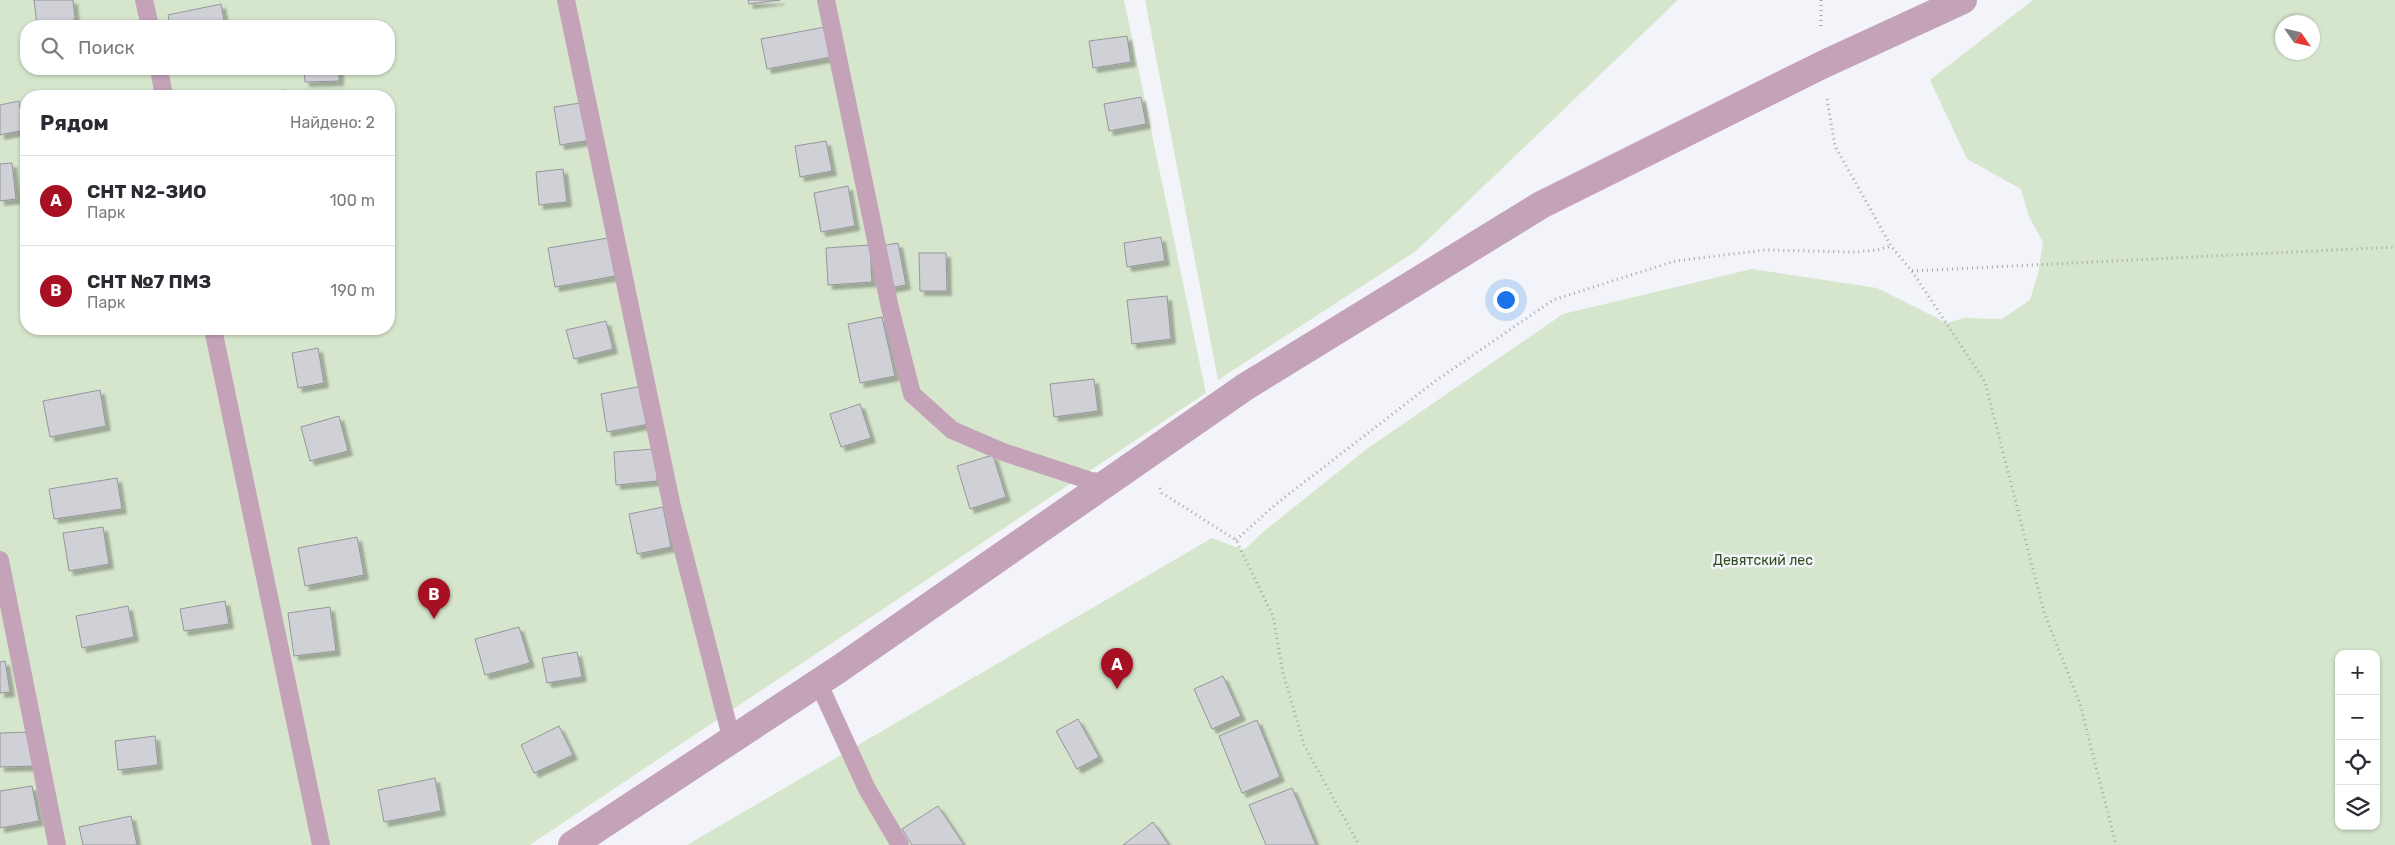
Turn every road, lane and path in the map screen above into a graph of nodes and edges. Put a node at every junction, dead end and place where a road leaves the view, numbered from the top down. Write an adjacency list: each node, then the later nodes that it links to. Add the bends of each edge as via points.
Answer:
1 (144, 0): 5 (lane)
2 (566, 0): 18 (lane, via 672,508)
3 (826, 0): 14 (lane, via 890,308 912,394 952,430 1003,452 1091,481)
4 (1963, 0): 6 (street)
5 (149, 20)
6 (1822, 66): 9 (path, via 1835,146); 13 (street, via 1541,205 1245,387)
7 (160, 75): 8 (lane)
8 (163, 90)
9 (1891, 246): 11 (path); 15 (path, via 1856,252 1765,250 1675,261 1553,300 1434,382 1276,504)
10 (2395, 247): 11 (path)
11 (1912, 271): 24 (path, via 1985,382 2044,612 2080,704)
12 (214, 335): 20 (lane)
13 (1145, 458): 14 (street); 15 (path, via 1162,493)
14 (1109, 483): 17 (street)
15 (1236, 540): 23 (path, via 1273,616 1283,673 1304,745)
16 (0, 560): 19 (lane)
17 (818, 682): 18 (street); 22 (lane, via 867,789)
18 (732, 741): 21 (street)
19 (57, 845)
20 (321, 845)
21 (572, 845)
22 (900, 845)
23 (1359, 845)
24 (2116, 845)

